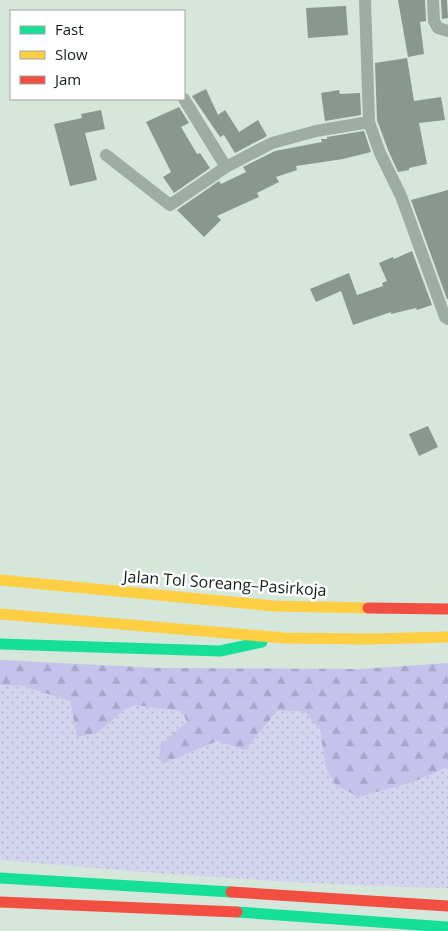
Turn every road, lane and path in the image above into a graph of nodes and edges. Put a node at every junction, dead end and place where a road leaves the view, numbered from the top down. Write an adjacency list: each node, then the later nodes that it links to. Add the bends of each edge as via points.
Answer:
1 (365, 0): 5 (street)
2 (433, 0): 3 (street, via 434,22 438,28)
3 (448, 31)
4 (185, 100): 7 (street)
5 (369, 122): 7 (street, via 316,131 272,144); 8 (street, via 380,153 402,196)
6 (106, 155): 7 (street, via 170,205)
7 (226, 167)
8 (448, 319)
9 (0, 580): 10 (highway, Jalan Tol Soreang–Pasirkoja, via 274,606)
10 (448, 609)
11 (0, 614): 13 (highway)
12 (448, 637): 13 (highway)
13 (285, 638): 14 (highway, via 220,652)
14 (0, 644)
15 (0, 878): 17 (highway)
16 (0, 902): 18 (highway, via 212,910)
17 (448, 906)
18 (448, 927)

